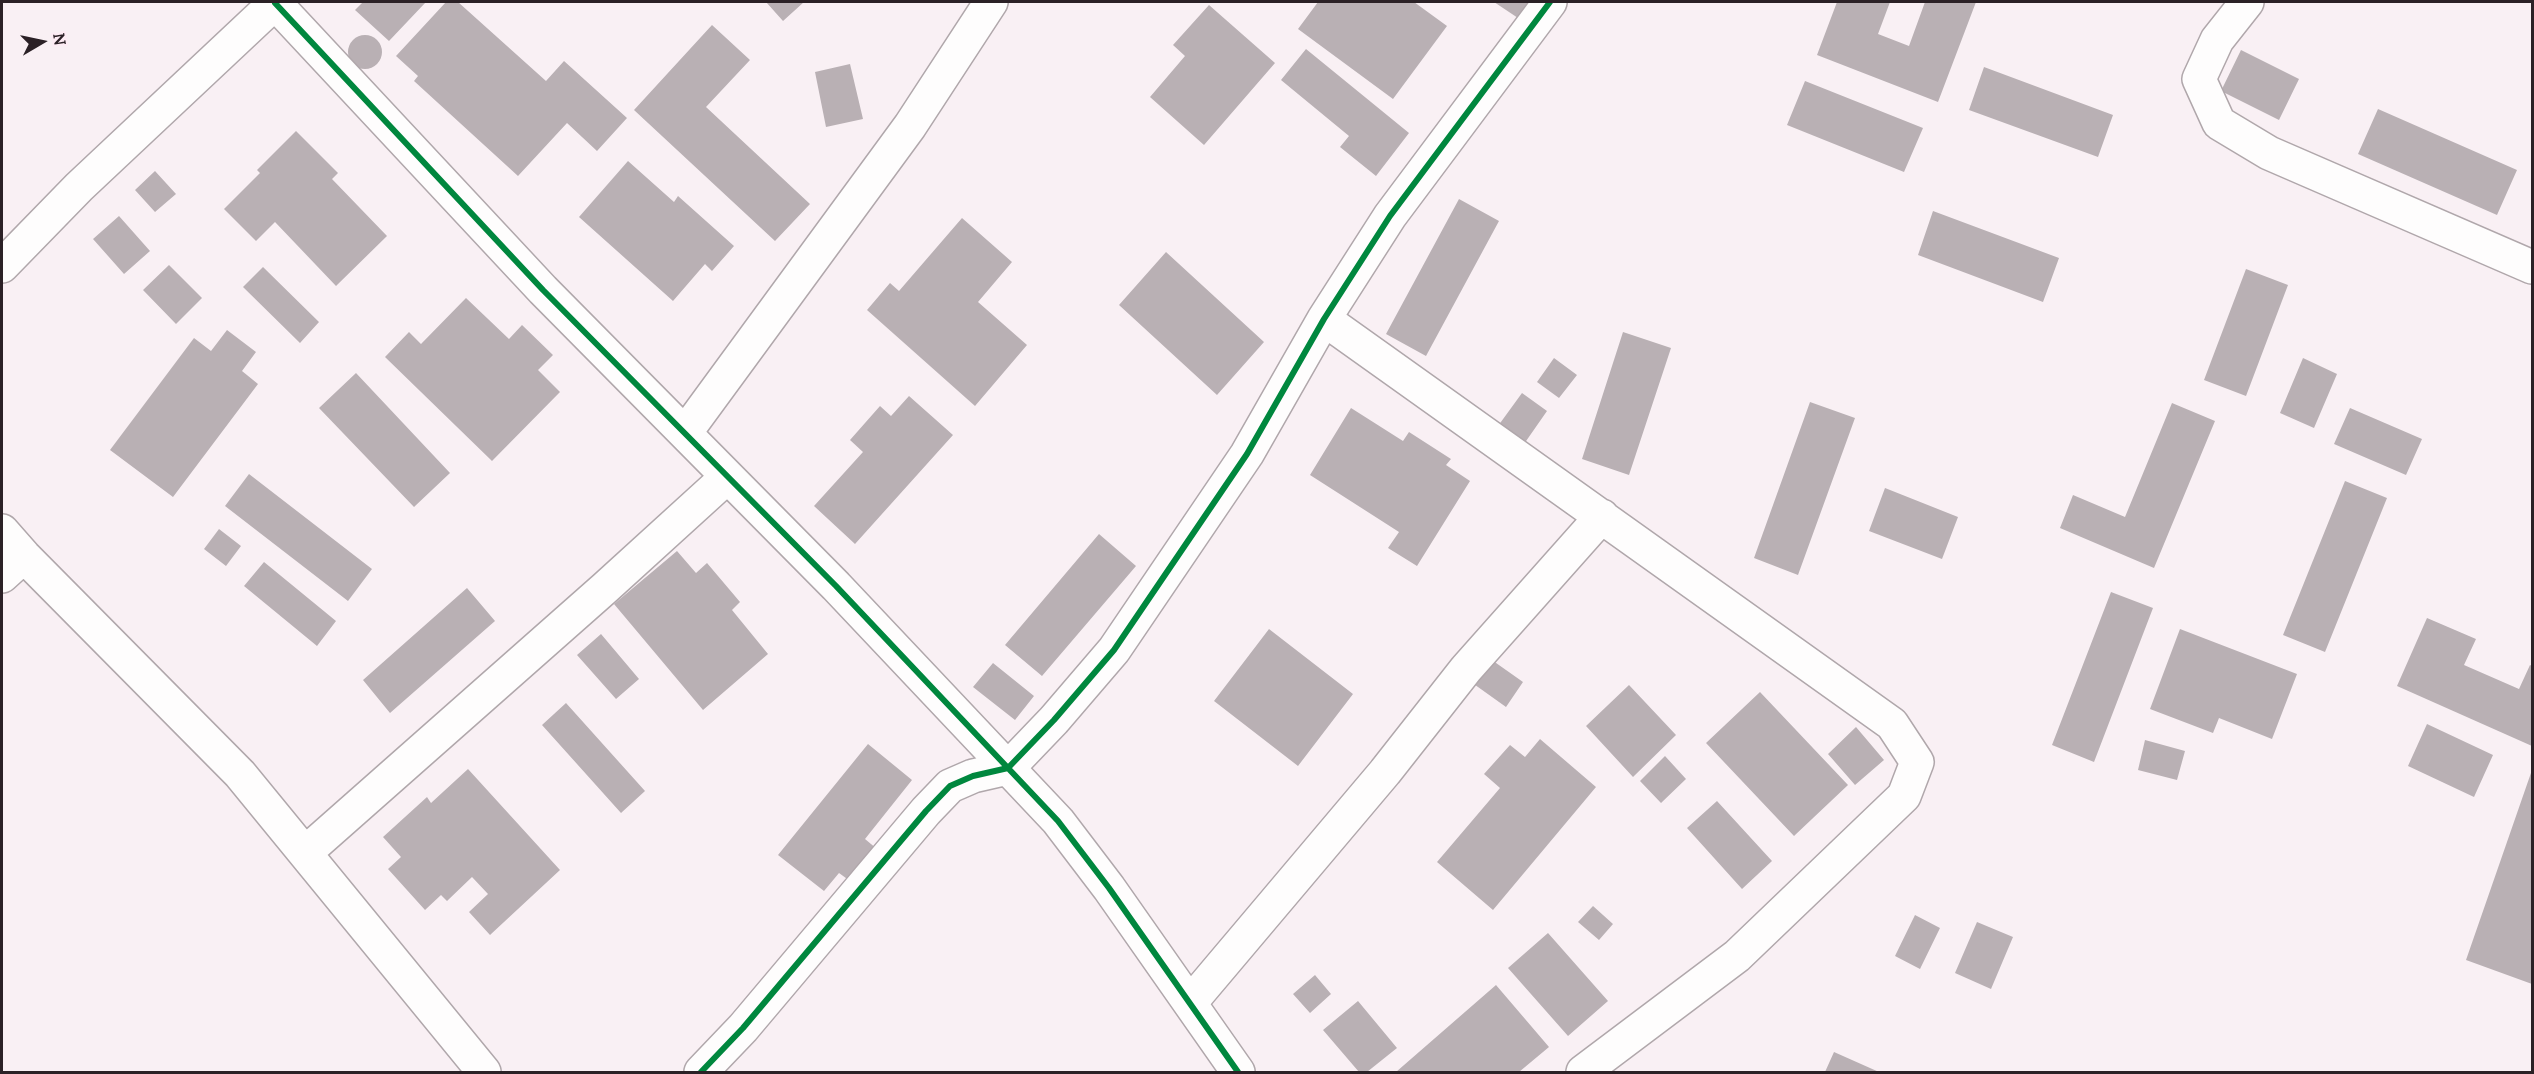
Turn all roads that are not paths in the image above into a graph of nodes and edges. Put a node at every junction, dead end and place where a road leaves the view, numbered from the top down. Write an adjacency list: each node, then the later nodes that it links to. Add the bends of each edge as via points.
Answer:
1 (276, 2): 5 (street, via 79,187); 8 (street, via 543,290)
2 (991, 2): 8 (street, via 910,126)
3 (1550, 2): 7 (street, via 1390,216)
4 (2247, 2): 6 (street, via 2217,40 2199,79 2219,123 2269,153)
5 (2, 266)
6 (2532, 267)
7 (1324, 319): 10 (street); 13 (street, via 1247,454 1114,650)
8 (685, 433): 9 (street)
9 (728, 477): 13 (street); 14 (street)
10 (1602, 516): 15 (street, via 1466,669 1385,772); 19 (street, via 1892,724 1917,762 1904,796 1737,956)
11 (2, 531): 12 (street)
12 (13, 566): 14 (street, via 240,774)
13 (1008, 768): 15 (street, via 1058,821); 17 (street, via 950,786)
14 (305, 853): 16 (street)
15 (1190, 1003): 18 (street)
16 (484, 1072)
17 (701, 1072)
18 (1238, 1072)
19 (1582, 1072)

